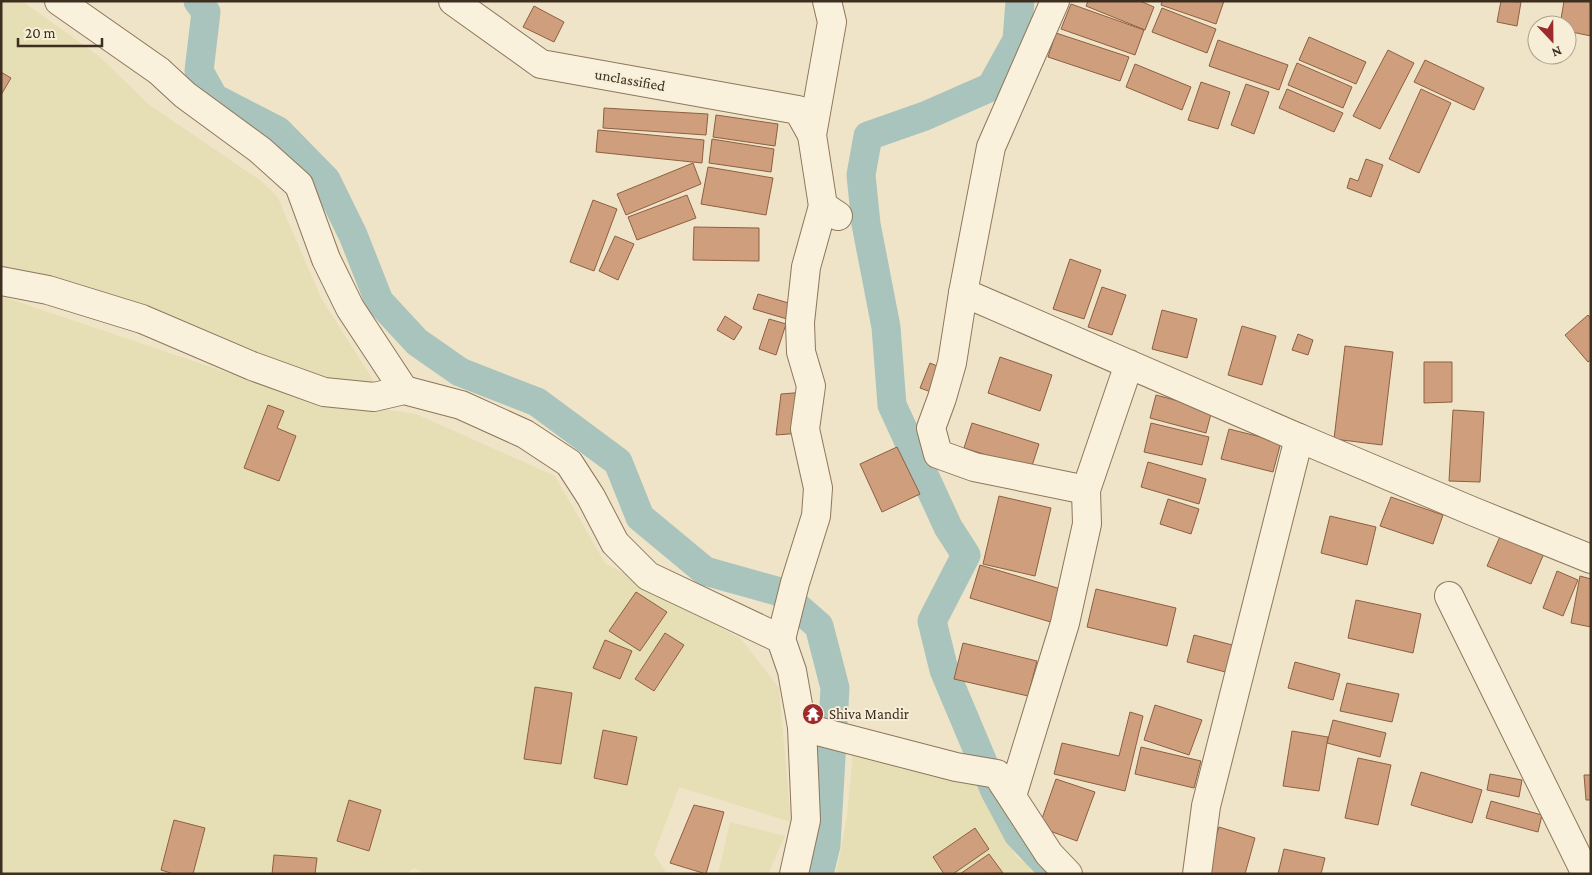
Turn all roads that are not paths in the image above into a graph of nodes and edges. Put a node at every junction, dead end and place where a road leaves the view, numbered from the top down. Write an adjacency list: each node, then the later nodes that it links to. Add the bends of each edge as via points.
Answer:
1 (59, 1): 9 (street, via 159,71 185,95 260,150 299,185 326,259 350,308)
2 (453, 1): 5 (street, unclassified, via 541,64 798,110)
3 (827, 1): 5 (street, via 832,22)
4 (1055, 1): 7 (street, via 991,146)
5 (812, 135): 14 (street, via 831,211 806,267 800,322 800,352 811,386 805,430 818,488 816,516)
6 (1, 281): 9 (street, via 48,290 142,319 252,366 324,392 374,397)
7 (963, 293): 8 (street); 11 (street, via 952,363 931,428 938,454 974,467)
8 (1129, 364): 10 (street); 11 (street)
9 (404, 390): 14 (street, via 460,405 525,434 569,463 615,543 648,576)
10 (1299, 438): 12 (street); 19 (street, via 1206,806)
11 (1086, 490): 16 (street, via 1087,524 1065,623)
12 (1591, 559)
13 (1449, 596): 20 (street)
14 (781, 639): 15 (street)
15 (808, 728): 16 (street, via 956,767); 17 (street, via 806,820)
16 (1004, 785): 18 (street, via 1049,854)
17 (794, 874)
18 (1068, 874)
19 (1197, 874)
20 (1586, 874)

